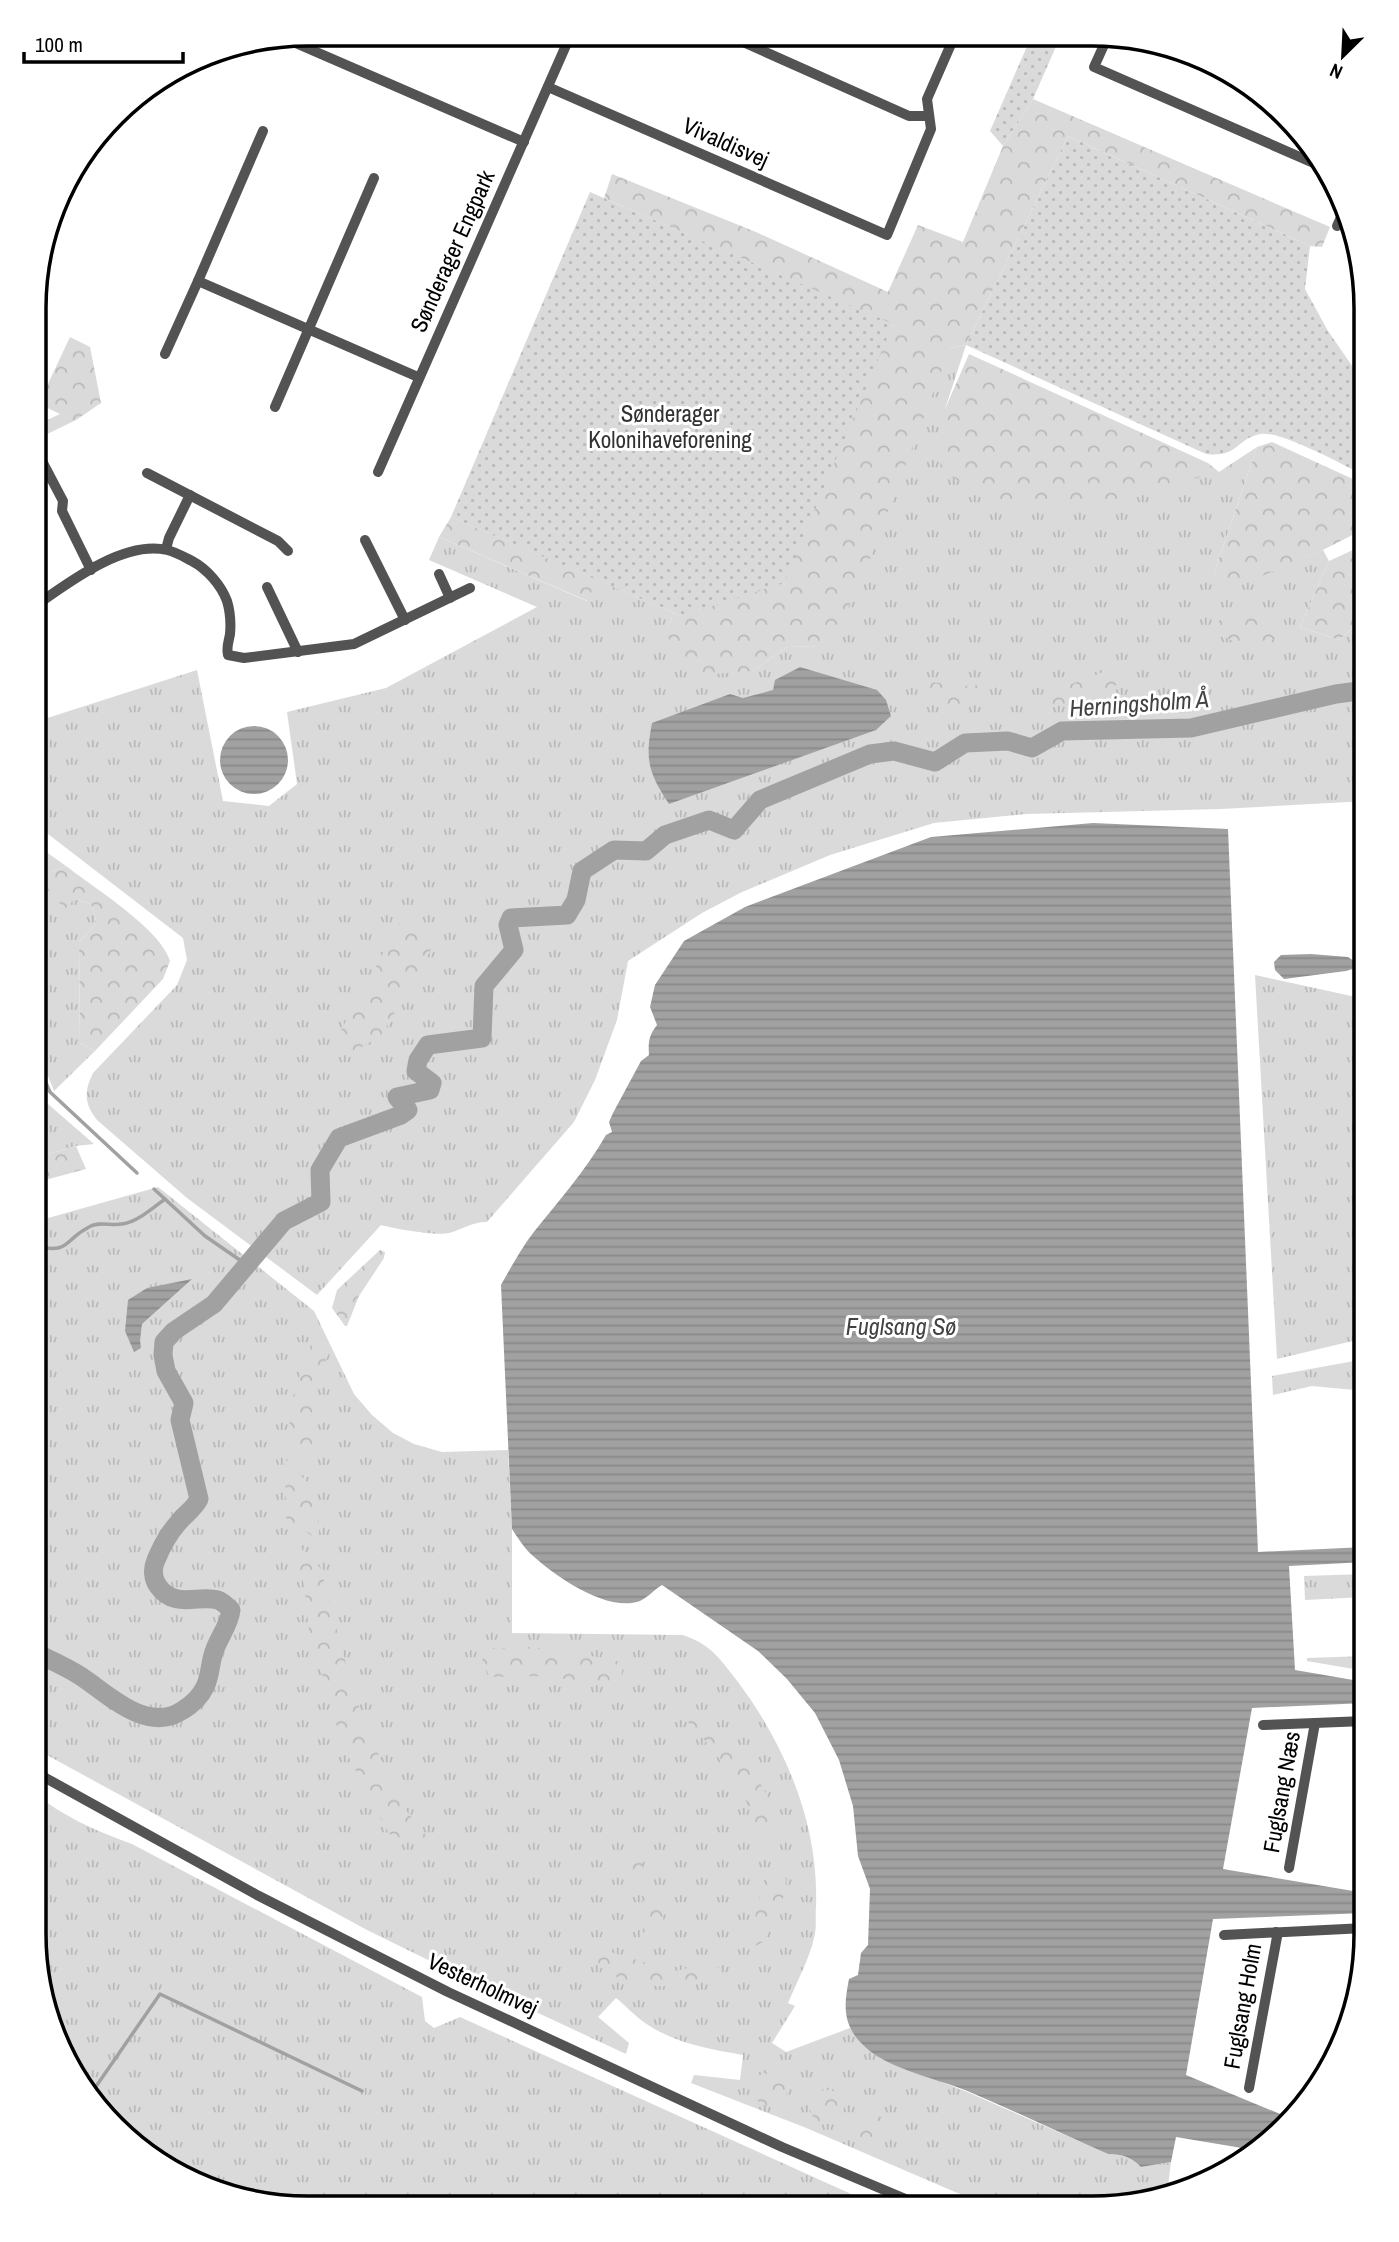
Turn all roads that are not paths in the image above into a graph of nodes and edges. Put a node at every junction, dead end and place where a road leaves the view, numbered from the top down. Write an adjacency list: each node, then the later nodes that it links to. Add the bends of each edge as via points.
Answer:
1 (301, 45): 9 (street)
2 (567, 45): 6 (street, Sønderager Engpark)
3 (750, 45): 7 (street, via 909,116)
4 (951, 45): 7 (street, via 927,99)
5 (1104, 46): 10 (street, via 1094,67)
6 (548, 87): 7 (street, Vivaldisvej, via 887,235 931,129); 9 (street, Sønderager Engpark)
7 (929, 116)
8 (263, 131): 14 (street)
9 (524, 142): 17 (street, Sønderager Engpark)
10 (1308, 161)
11 (374, 178): 15 (street)
12 (1339, 221): 13 (street)
13 (1337, 226)
14 (198, 281): 15 (street); 16 (street)
15 (309, 330): 17 (street); 18 (street)
16 (165, 354)
17 (418, 377): 20 (street, Sønderager Engpark)
18 (275, 407)
19 (46, 469): 26 (street)
20 (378, 472)
21 (147, 473): 22 (street)
22 (190, 495): 24 (street); 25 (street, via 278,541)
23 (365, 540): 32 (street)
24 (166, 550): 26 (street, via 118,555); 33 (street, via 198,565 218,585 230,615 228,655 244,658)
25 (288, 551)
26 (91, 570): 30 (street)
27 (439, 574): 31 (street)
28 (267, 587): 33 (street)
29 (470, 588): 31 (street)
30 (46, 598)
31 (450, 598): 32 (street)
32 (405, 620): 33 (street, via 354,644)
33 (298, 652)
34 (1354, 1721): 35 (street, Fuglsang Næs)
35 (1315, 1723): 36 (street, Fuglsang Næs); 38 (street, Fuglsang Næs)
36 (1263, 1725)
37 (46, 1778): 43 (street, Vesterholmvej, via 257,1895 448,1992 782,2147)
38 (1289, 1868)
39 (1354, 1928): 40 (street, Fuglsang Holm)
40 (1276, 1932): 41 (street, Fuglsang Holm); 42 (street, Fuglsang Holm)
41 (1224, 1935)
42 (1249, 2088)
43 (899, 2196)

